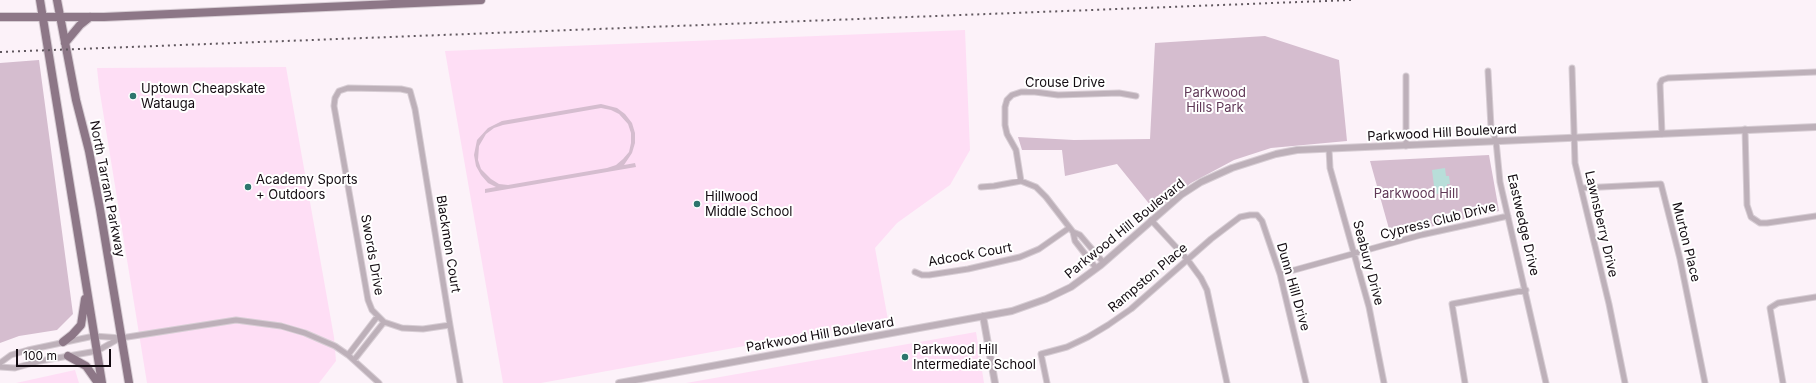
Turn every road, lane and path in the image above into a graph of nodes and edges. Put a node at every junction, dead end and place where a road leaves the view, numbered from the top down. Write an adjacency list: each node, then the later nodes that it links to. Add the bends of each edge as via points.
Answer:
1 (40, 0): 7 (main road)
2 (57, 0): 8 (main road, North Tarrant Parkway)
3 (481, 0): 4 (main road)
4 (336, 3): 6 (main road)
5 (0, 17): 7 (main road)
6 (90, 17): 8 (main road); 9 (main road)
7 (44, 18): 8 (main road); 37 (main road)
8 (60, 18): 9 (main road, North Tarrant Parkway)
9 (65, 43): 45 (main road, North Tarrant Parkway, via 100,209)
10 (1572, 68): 19 (street, Lawnsberry Drive)
11 (1488, 71): 20 (street, Eastwedge Drive, via 1491,127)
12 (1816, 72): 18 (street, via 1662,80)
13 (1406, 76): 21 (street)
14 (1136, 96): 23 (street, Crouse Drive, via 1119,93 1058,95 1021,92 1012,96 1007,100 1005,107 1005,125 1016,150)
15 (415, 110): 41 (street, Swords Drive, via 410,91 401,89 348,88 339,91 334,98 368,300); 43 (street, Blackmon Court)
16 (1816, 126): 17 (street, Parkwood Hill Boulevard)
17 (1744, 129): 18 (street, Parkwood Hill Boulevard); 27 (street, via 1747,205 1751,217 1760,223 1774,223)
18 (1662, 134): 19 (street, Parkwood Hill Boulevard)
19 (1575, 138): 20 (street, Parkwood Hill Boulevard); 25 (street, Lawnsberry Drive, via 1575,163)
20 (1496, 141): 21 (street, Parkwood Hill Boulevard); 26 (street, Eastwedge Drive, via 1500,182)
21 (1406, 146): 22 (street, Parkwood Hill Boulevard)
22 (1329, 149): 29 (street, Parkwood Hill Boulevard, via 1297,150 1276,154 1227,170 1181,195); 31 (street, Seabury Drive, via 1330,168)
23 (1021, 181): 24 (street); 30 (street, via 1036,188 1046,197)
24 (981, 187)
25 (1582, 188): 66 (street, Lawnsberry Drive); 67 (street, Murton Place, via 1661,184 1680,259)
26 (1508, 216): 31 (street, Cypress Club Drive, via 1421,234); 38 (street, Eastwedge Drive)
27 (1816, 216)
28 (1240, 217): 32 (street, Rampston Place); 36 (street, Dunn Hill Drive, via 1257,215 1262,221)
29 (1151, 220): 32 (street); 33 (street, Parkwood Hill Boulevard)
30 (1071, 230): 33 (street, via 1080,235); 34 (street, via 1074,241); 35 (street, Adcock Court, via 1020,258 929,275)
31 (1354, 253): 36 (street, Cypress Club Drive); 63 (street, Seabury Drive, via 1369,307)
32 (1187, 259): 60 (street, Rampston Place, via 1131,309 1108,325 1074,344 1041,354); 61 (street, via 1207,290)
33 (1104, 262): 34 (street, Parkwood Hill Boulevard)
34 (1096, 268): 40 (street, Parkwood Hill Boulevard, via 1070,287 1046,299 1012,311)
35 (915, 272)
36 (1280, 274): 62 (street, Dunn Hill Drive)
37 (86, 288): 44 (main road); 46 (main road, via 80,325)
38 (1526, 290): 64 (street, via 1452,304); 65 (street, Eastwedge Drive)
39 (1816, 297): 68 (street, via 1778,303 1770,308)
40 (983, 316): 58 (street, Parkwood Hill Boulevard); 59 (street)
41 (377, 317): 42 (street, Swords Drive); 48 (street)
42 (384, 322): 43 (street, Swords Drive, via 402,328 424,329); 50 (street)
43 (450, 325): 57 (street, Blackmon Court)
44 (94, 336): 45 (street); 46 (street); 47 (main road)
45 (121, 338): 47 (street); 48 (street, via 236,320 281,326 317,338); 55 (main road, North Tarrant Parkway)
46 (63, 342): 51 (street, via 11,355)
47 (97, 351): 49 (street); 54 (main road)
48 (348, 355): 50 (street)
49 (68, 356): 52 (street, via 15,368); 53 (main road, via 86,366)
50 (354, 360): 56 (street)
51 (0, 363)
52 (0, 367)
53 (98, 383)
54 (102, 383)
55 (129, 383)
56 (379, 383)
57 (460, 383)
58 (619, 383)
59 (995, 383)
60 (1047, 383)
61 (1228, 383)
62 (1306, 383)
63 (1384, 383)
64 (1465, 383)
65 (1546, 383)
66 (1625, 383)
67 (1705, 383)
68 (1783, 383)

